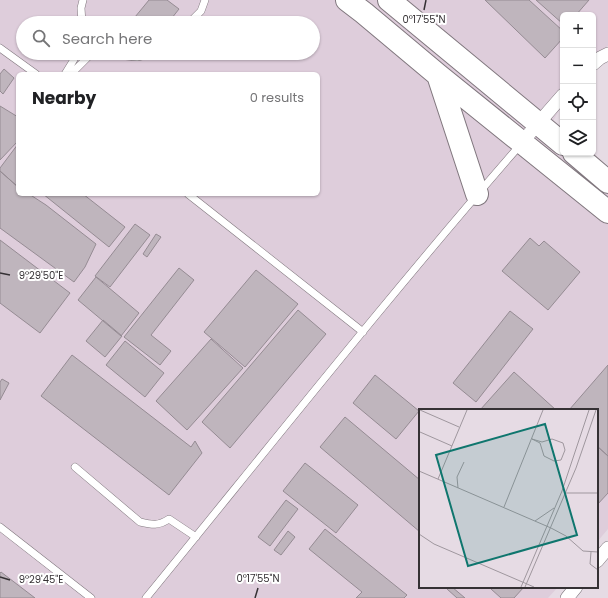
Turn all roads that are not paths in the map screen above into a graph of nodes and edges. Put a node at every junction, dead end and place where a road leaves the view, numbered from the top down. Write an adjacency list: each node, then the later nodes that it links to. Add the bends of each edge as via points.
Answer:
1 (83, 0): 5 (lane)
2 (205, 0): 6 (lane)
3 (347, 0): 17 (highway)
4 (389, 0): 19 (highway)
5 (82, 16)
6 (195, 16)
7 (0, 48): 9 (lane)
8 (608, 54): 13 (street)
9 (16, 60)
10 (17, 60): 14 (lane)
11 (74, 60): 15 (lane)
12 (85, 60): 16 (lane)
13 (596, 61)
14 (33, 72)
15 (66, 72)
16 (73, 72)
17 (438, 75): 21 (highway); 24 (highway)
18 (560, 98): 19 (street)
19 (538, 123): 20 (highway); 21 (street)
20 (560, 141)
21 (522, 142): 24 (lane); 26 (highway)
22 (578, 156): 23 (highway)
23 (608, 182)
24 (477, 194): 27 (lane)
25 (191, 196): 27 (lane)
26 (608, 212)
27 (363, 332): 30 (lane)
28 (75, 467): 30 (lane, via 140,522 154,526 169,519)
29 (0, 527): 34 (lane)
30 (196, 537): 35 (lane)
31 (608, 548): 32 (street)
32 (598, 560)
33 (575, 588): 36 (street)
34 (92, 598)
35 (146, 598)
36 (567, 598)

